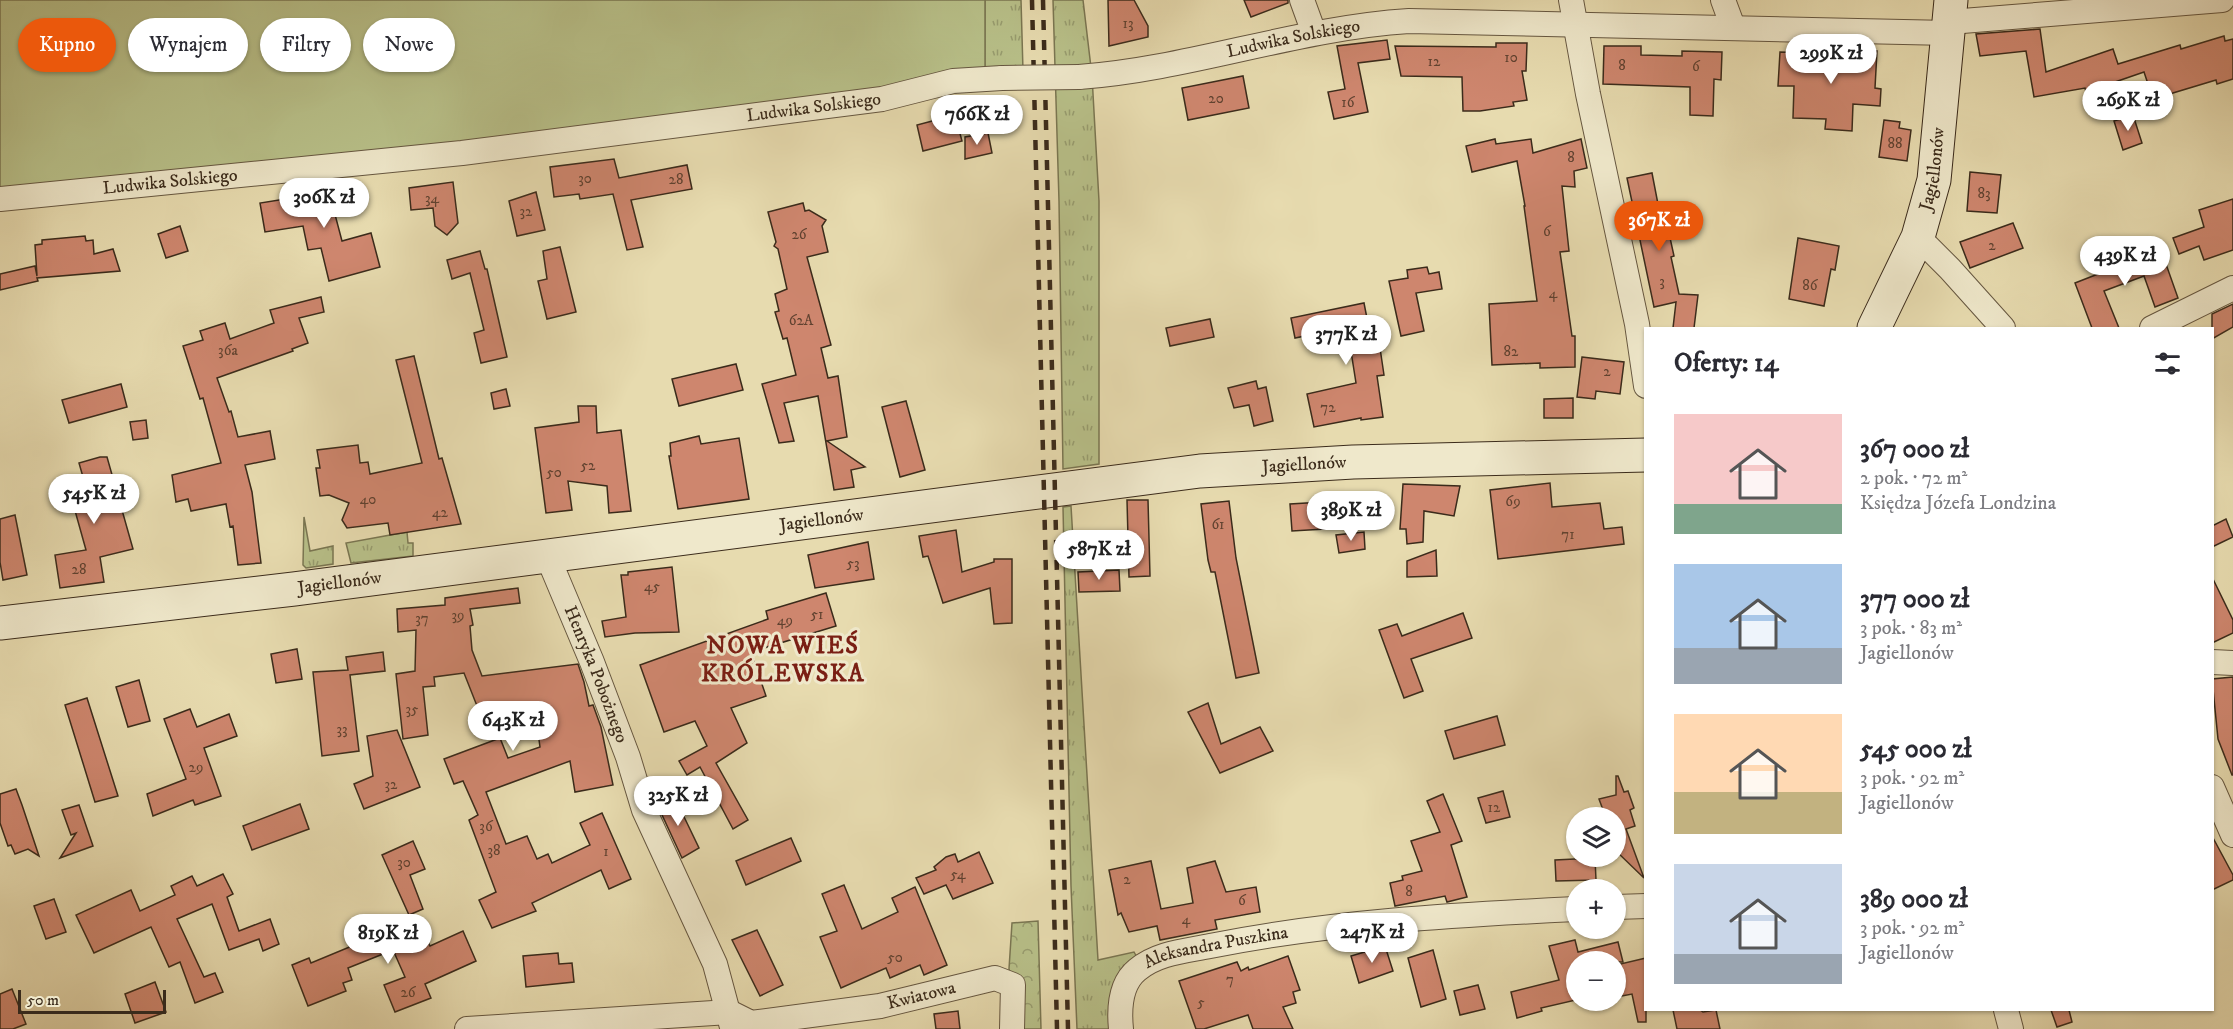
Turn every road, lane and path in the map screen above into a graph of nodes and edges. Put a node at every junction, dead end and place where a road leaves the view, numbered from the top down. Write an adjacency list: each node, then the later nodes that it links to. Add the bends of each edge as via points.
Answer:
1 (1302, 0): 7 (street)
2 (1723, 0): 6 (street)
3 (2222, 0): 5 (street, Ludwika Solskiego)
4 (1573, 12): 6 (street, Ludwika Solskiego); 7 (street, Ludwika Solskiego, via 1408,21); 14 (street)
5 (1950, 18): 6 (street, Ludwika Solskiego); 9 (street, Jagiellonów, via 1934,180)
6 (1733, 27)
7 (1314, 33): 8 (street, Ludwika Solskiego, bridge, via 1197,58 1078,77 953,81 882,99 462,153)
8 (0, 199)
9 (1918, 237): 11 (street, Jagiellonów); 12 (street)
10 (2233, 288): 13 (street)
11 (1874, 327)
12 (2001, 327)
13 (2154, 327)
14 (1644, 372)
15 (1644, 455): 16 (street, Jagiellonów, via 1353,462 1200,471)
16 (548, 555): 17 (street, Jagiellonów); 26 (street, Henryka Pobożnego, via 628,757 644,810 715,964)
17 (0, 623)
18 (2214, 662): 19 (street)
19 (2233, 663)
20 (2214, 793): 21 (street)
21 (2226, 829)
22 (1644, 906): 23 (street)
23 (1626, 907)
24 (1566, 910): 29 (street, Aleksandra Puszkina, via 1339,927 1161,956 1136,970 1128,980 1122,995)
25 (2006, 1011): 30 (street)
26 (731, 1020): 27 (street, Kwiatowa); 28 (street, Kwiatowa, via 751,1023 880,1006 995,978 1013,986)
27 (467, 1029)
28 (1012, 1029)
29 (1121, 1029)
30 (2012, 1029)

